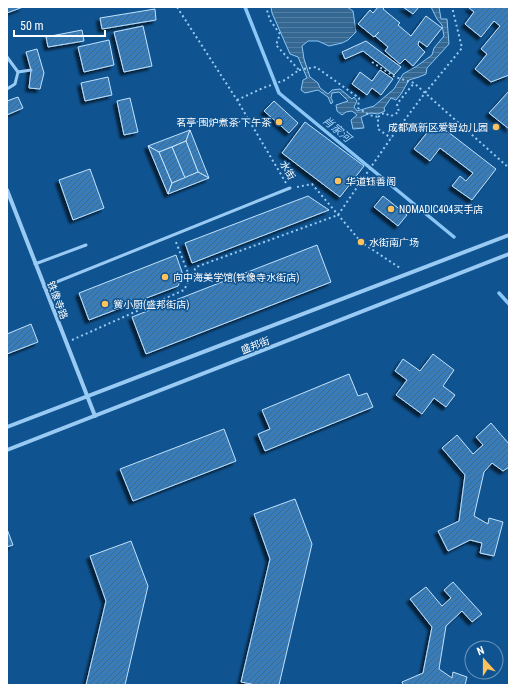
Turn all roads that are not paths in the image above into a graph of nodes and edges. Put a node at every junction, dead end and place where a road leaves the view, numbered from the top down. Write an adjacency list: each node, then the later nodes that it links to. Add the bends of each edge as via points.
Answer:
1 (7, 56): 3 (lane)
2 (31, 70): 3 (lane)
3 (18, 72): 4 (lane, via 15,84)
4 (7, 89)
5 (290, 188): 11 (lane)
6 (7, 190): 10 (street, 铁像寺路)
7 (509, 235): 12 (street, 盛邦街)
8 (86, 245): 10 (lane)
9 (509, 254): 13 (street, 盛邦街)
10 (35, 264): 11 (street, 铁像寺路)
11 (44, 287): 12 (street, 铁像寺路)
12 (87, 397): 13 (street, 铁像寺路); 14 (street, 盛邦街)
13 (95, 416): 15 (street, 盛邦街)
14 (7, 427)
15 (7, 450)

